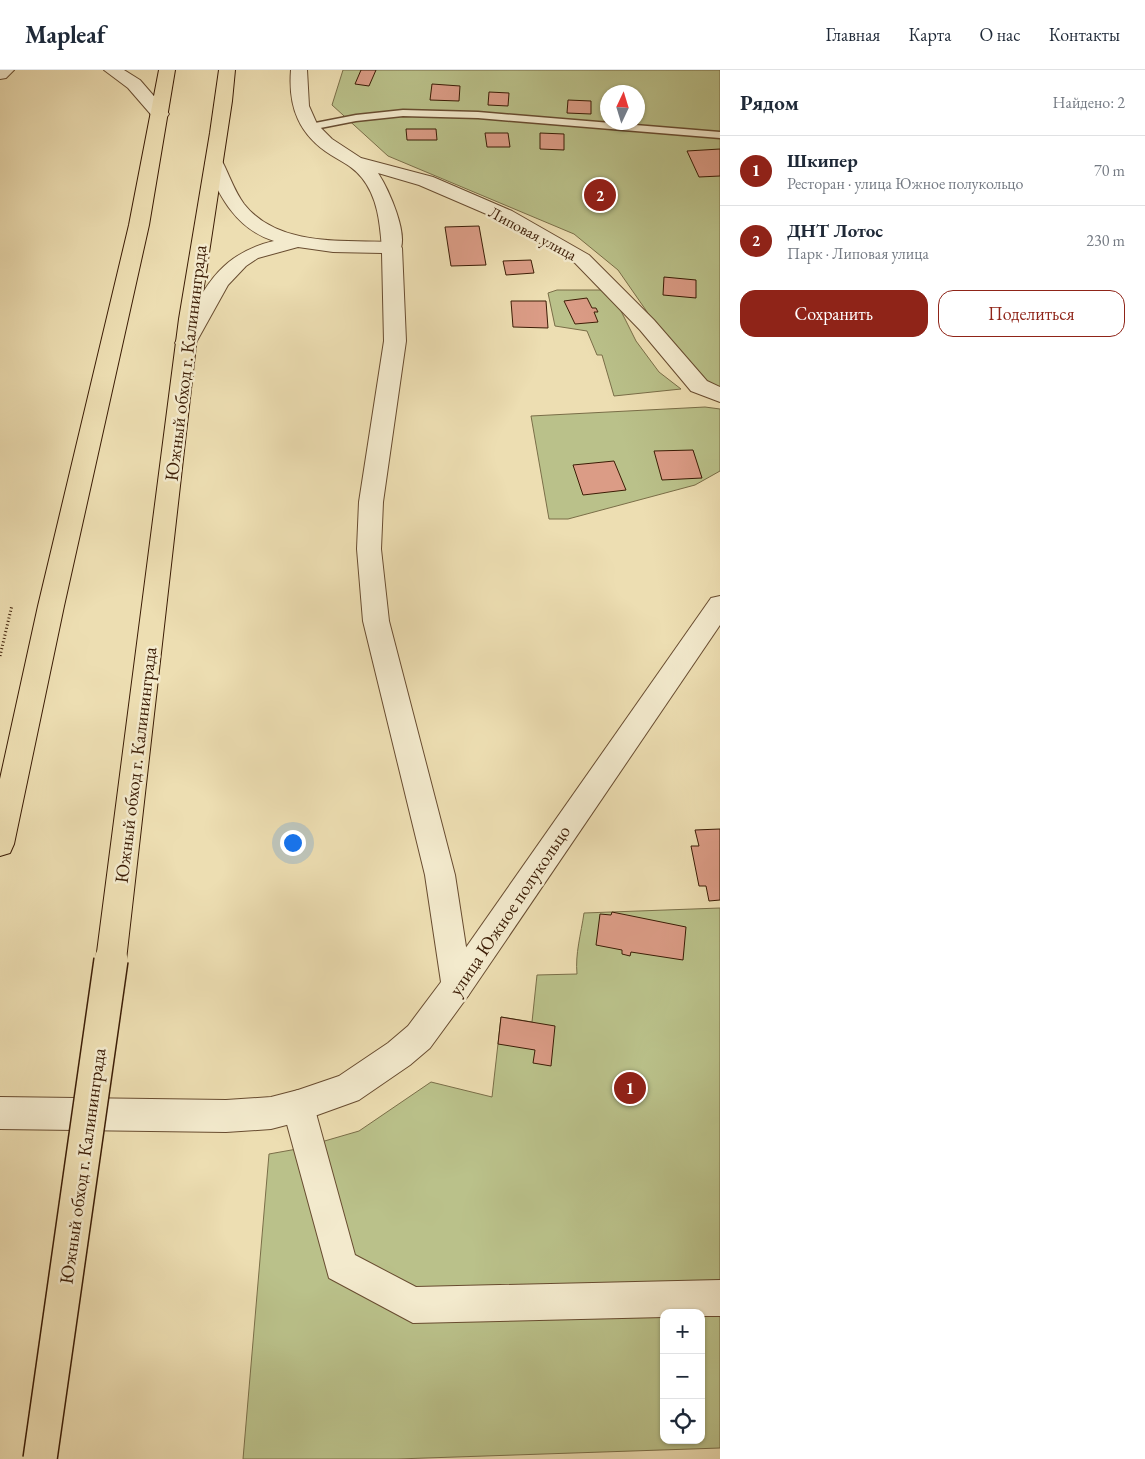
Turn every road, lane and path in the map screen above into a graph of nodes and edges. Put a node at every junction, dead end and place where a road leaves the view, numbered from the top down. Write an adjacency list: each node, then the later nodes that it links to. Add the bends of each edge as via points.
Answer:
1 (6, 70): 6 (street)
2 (112, 70): 7 (street, via 134,84)
3 (167, 70): 7 (highway)
4 (227, 70): 10 (highway, Южный обход г. Калининграда)
5 (299, 70): 8 (street, via 298,98 303,118)
6 (0, 74)
7 (160, 114): 19 (highway, via 139,225)
8 (310, 127): 9 (lane, via 403,113 478,115); 11 (street, via 319,138)
9 (720, 135)
10 (214, 162): 12 (street, via 226,190 242,213 262,229); 14 (highway, Южный обход г. Калининграда, via 198,248)
11 (357, 162): 13 (street, via 386,203); 15 (street, Липовая улица, via 426,181 505,215 582,259 647,324 699,386)
12 (296, 242): 13 (street); 14 (street, via 252,253 230,268)
13 (392, 248): 20 (street, via 395,341 371,502 371,584 376,621 440,875)
14 (186, 343): 24 (highway, Южный обход г. Калининграда, bridge, via 111,960)
15 (720, 395)
16 (12, 605): 18 (path)
17 (716, 618): 20 (street, улица Южное полукольцо)
18 (0, 656)
19 (0, 844)
20 (458, 986): 21 (street, улица Южное полукольцо, via 419,1037 399,1054 348,1089)
21 (298, 1106): 22 (street, улица Южное полукольцо, via 271,1113 226,1116); 23 (street, via 342,1266 413,1305)
22 (0, 1113)
23 (720, 1298)
24 (40, 1459)

